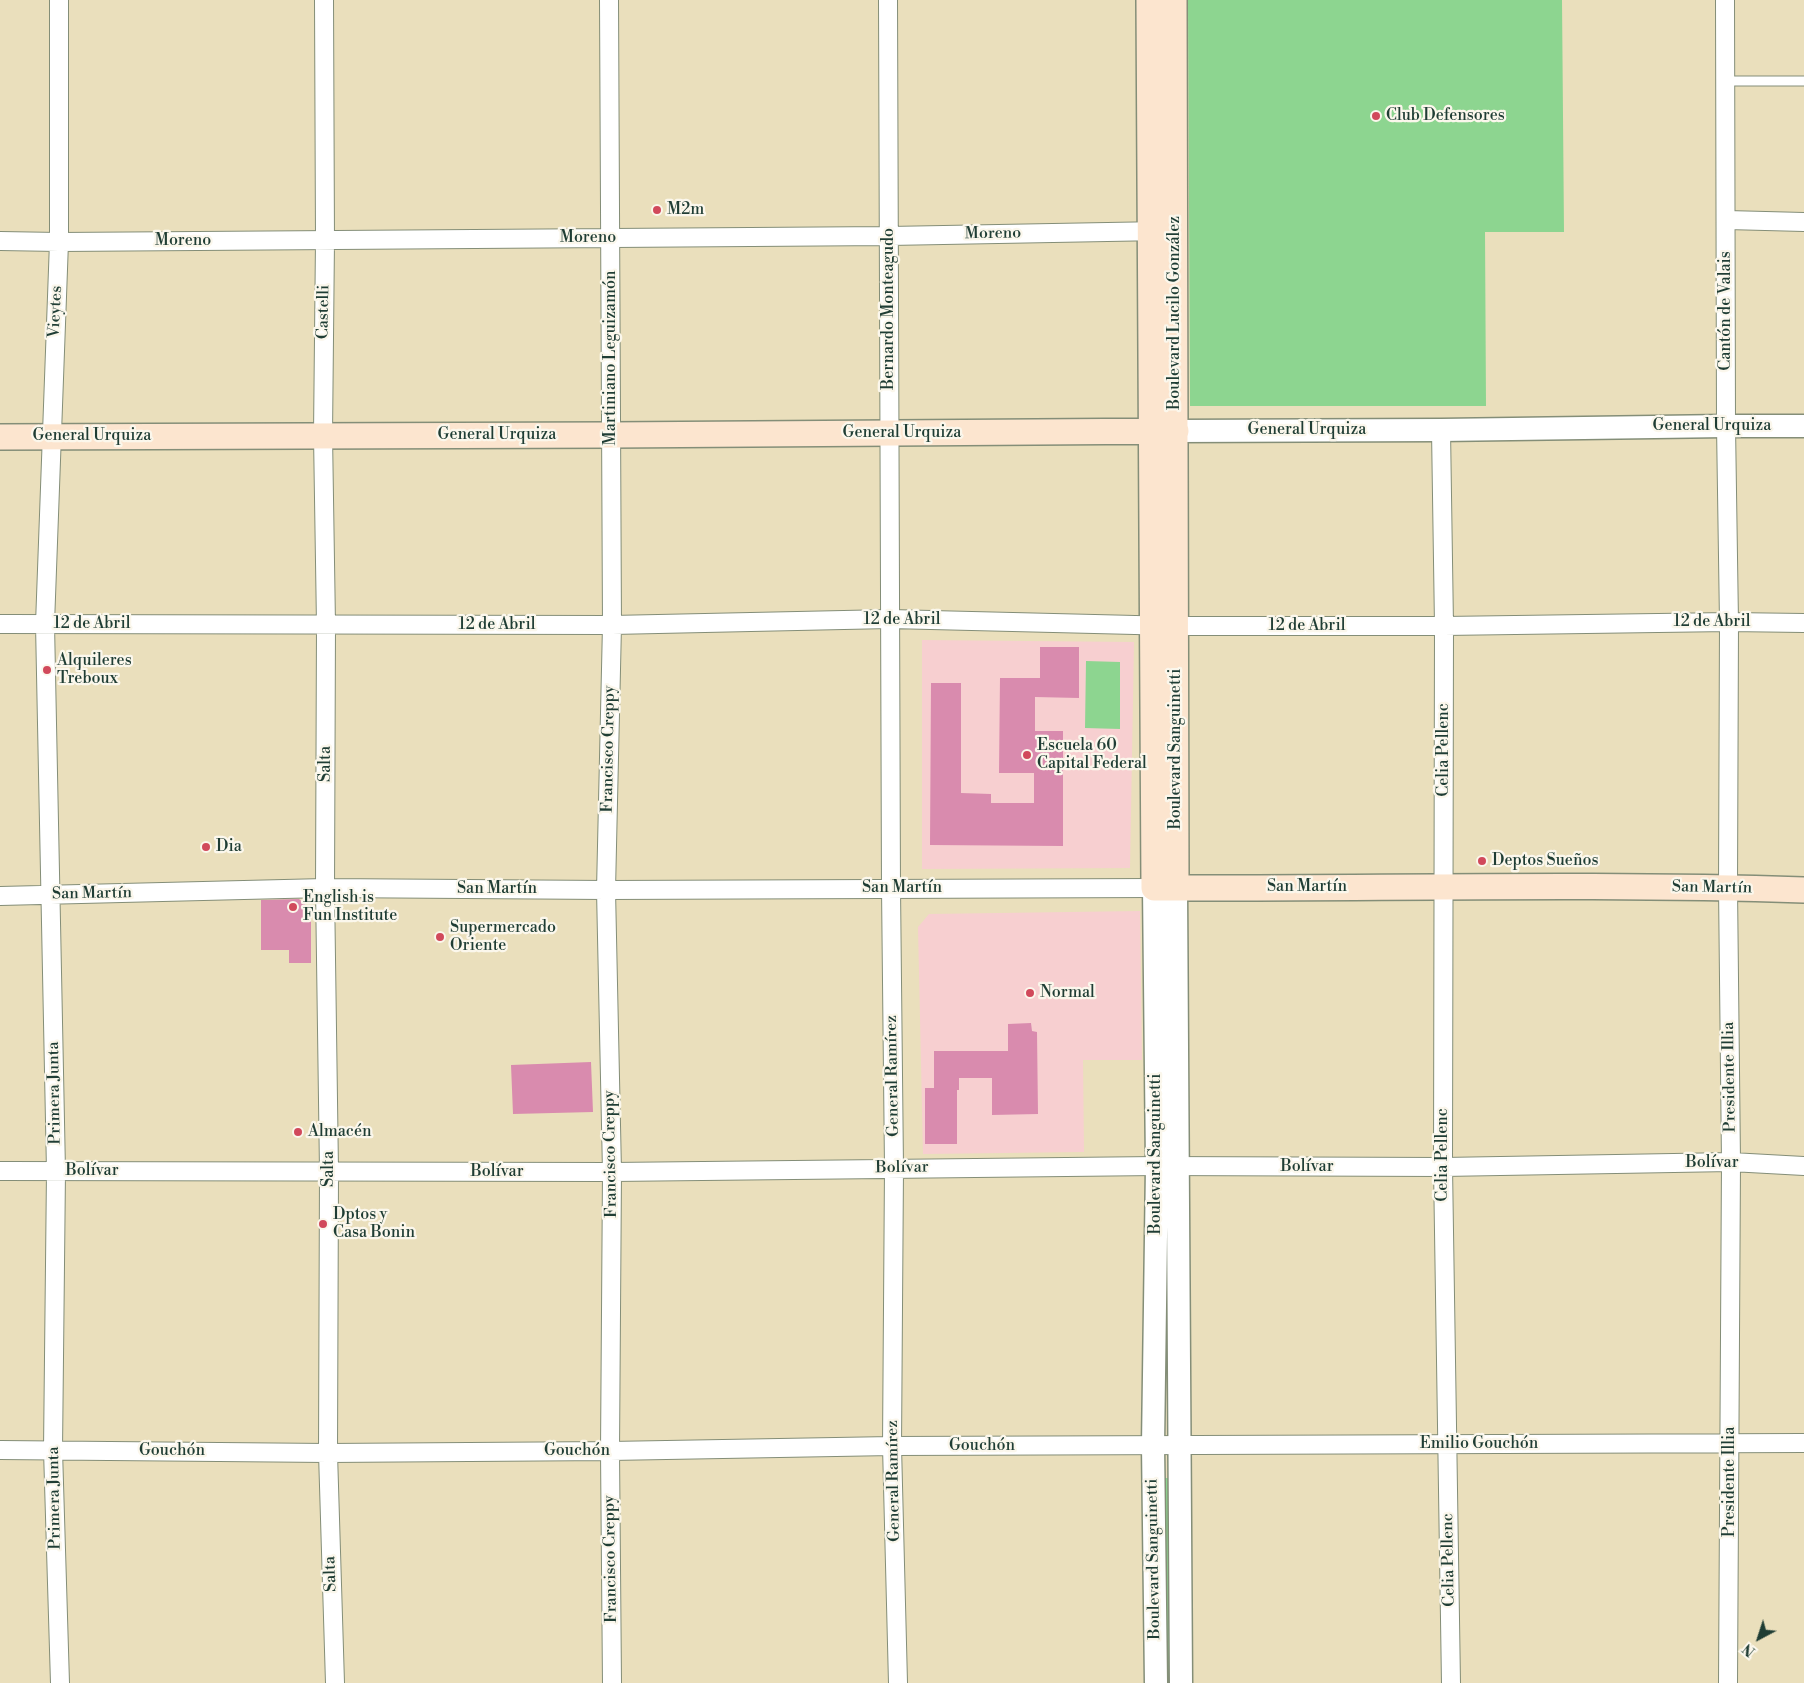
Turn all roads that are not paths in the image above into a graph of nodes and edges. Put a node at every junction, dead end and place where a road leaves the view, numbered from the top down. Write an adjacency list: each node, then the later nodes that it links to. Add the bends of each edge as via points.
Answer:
1 (59, 0): 18 (street, Vieytes)
2 (324, 0): 16 (street, Castelli)
3 (609, 0): 15 (street, Martiniano Leguizamón)
4 (888, 0): 14 (street, Bernardo Monteagudo)
5 (1149, 0): 13 (main road, Boulevard Lucilo González)
6 (1174, 0): 12 (main road, Boulevard Lucilo González)
7 (1725, 0): 8 (street, Cantón de Valais)
8 (1726, 81): 9 (lane); 10 (street, Cantón de Valais)
9 (1804, 81)
10 (1726, 220): 11 (street); 19 (street, Cantón de Valais)
11 (1804, 222)
12 (1175, 230): 13 (street, Moreno); 22 (main road, Boulevard Lucilo González)
13 (1150, 232): 14 (street, Moreno); 21 (main road, Boulevard Lucilo González)
14 (889, 236): 15 (street, Moreno); 24 (street, Bernardo Monteagudo)
15 (610, 238): 16 (street, Moreno); 26 (street, Martiniano Leguizamón)
16 (325, 240): 18 (street, Moreno); 25 (street, Castelli)
17 (0, 241): 18 (street, Moreno)
18 (60, 242): 28 (street, Vieytes)
19 (1726, 426): 20 (street, General Urquiza); 23 (street, General Urquiza); 30 (street, Cantón de Valais)
20 (1804, 426)
21 (1151, 430): 22 (main road, General Urquiza); 24 (main road, General Urquiza); 36 (main road, Boulevard Lucilo González)
22 (1176, 430): 23 (street, General Urquiza); 36 (main road, Boulevard Lucilo González)
23 (1441, 430): 37 (street, Celia Pellenc)
24 (890, 433): 26 (main road, General Urquiza); 29 (street, Bernardo Monteagudo)
25 (323, 435): 26 (main road, General Urquiza); 28 (main road, General Urquiza); 34 (street, Castelli)
26 (611, 435): 35 (street, Martiniano Leguizamón)
27 (0, 437): 28 (main road, General Urquiza)
28 (51, 437): 33 (street, Vieytes)
29 (890, 619): 35 (street, 12 de Abril); 36 (street, 12 de Abril); 41 (street, General Ramírez)
30 (1729, 622): 31 (street, 12 de Abril); 37 (street, 12 de Abril); 39 (street, Presidente Illia)
31 (1804, 623)
32 (0, 624): 33 (street, 12 de Abril)
33 (44, 624): 34 (street, 12 de Abril); 45 (street, Primera Junta)
34 (326, 625): 35 (street, 12 de Abril); 40 (street, Salta)
35 (612, 625): 43 (street, Francisco Creppy)
36 (1165, 626): 37 (street, 12 de Abril); 42 (main road, Boulevard Sanguinetti)
37 (1444, 626): 38 (street, Celia Pellenc)
38 (1445, 886): 39 (main road, San Martín); 42 (main road, San Martín); 50 (street, Celia Pellenc)
39 (1728, 887): 44 (main road, San Martín); 47 (street, Presidente Illia)
40 (325, 888): 43 (street, San Martín); 45 (street, San Martín); 54 (street, Salta)
41 (891, 888): 42 (street, San Martín); 43 (street, San Martín); 51 (street, General Ramírez)
42 (1165, 888): 48 (street, Boulevard Sanguinetti)
43 (606, 890): 55 (street, Francisco Creppy)
44 (1804, 890)
45 (50, 895): 46 (street, San Martín); 53 (street, Primera Junta)
46 (0, 896)
47 (1731, 1162): 49 (street, Bolívar); 50 (street, Bolívar); 56 (street, Presidente Illia)
48 (1167, 1166): 50 (street, Bolívar); 51 (street, Bolívar); 59 (street, Boulevard Sanguinetti); 61 (street, Boulevard Sanguinetti)
49 (1804, 1166)
50 (1443, 1167): 58 (street, Celia Pellenc)
51 (894, 1168): 55 (street, Bolívar); 60 (street, General Ramírez)
52 (0, 1171): 53 (street, Bolívar)
53 (56, 1171): 54 (street, Bolívar); 63 (street, Primera Junta)
54 (329, 1171): 55 (street, Bolívar); 65 (street, Salta)
55 (612, 1172): 64 (street, Francisco Creppy)
56 (1730, 1443): 57 (street, Emilio Gouchón); 58 (street, Emilio Gouchón); 73 (street, Presidente Illia)
57 (1804, 1443)
58 (1447, 1444): 59 (street, Emilio Gouchón); 72 (street, Celia Pellenc)
59 (1180, 1445): 61 (street, Emilio Gouchón); 71 (street, Boulevard Sanguinetti)
60 (892, 1446): 61 (street, Gouchón); 64 (street, Gouchón); 69 (street, General Ramírez)
61 (1153, 1446): 70 (street, Boulevard Sanguinetti)
62 (0, 1450): 63 (street, Gouchón)
63 (53, 1450): 65 (street, Gouchón); 66 (street, Primera Junta)
64 (610, 1451): 65 (street, Gouchón); 68 (street, Francisco Creppy)
65 (328, 1453): 67 (street, Salta)
66 (60, 1683)
67 (335, 1683)
68 (612, 1683)
69 (898, 1683)
70 (1156, 1683)
71 (1182, 1683)
72 (1451, 1683)
73 (1728, 1683)

